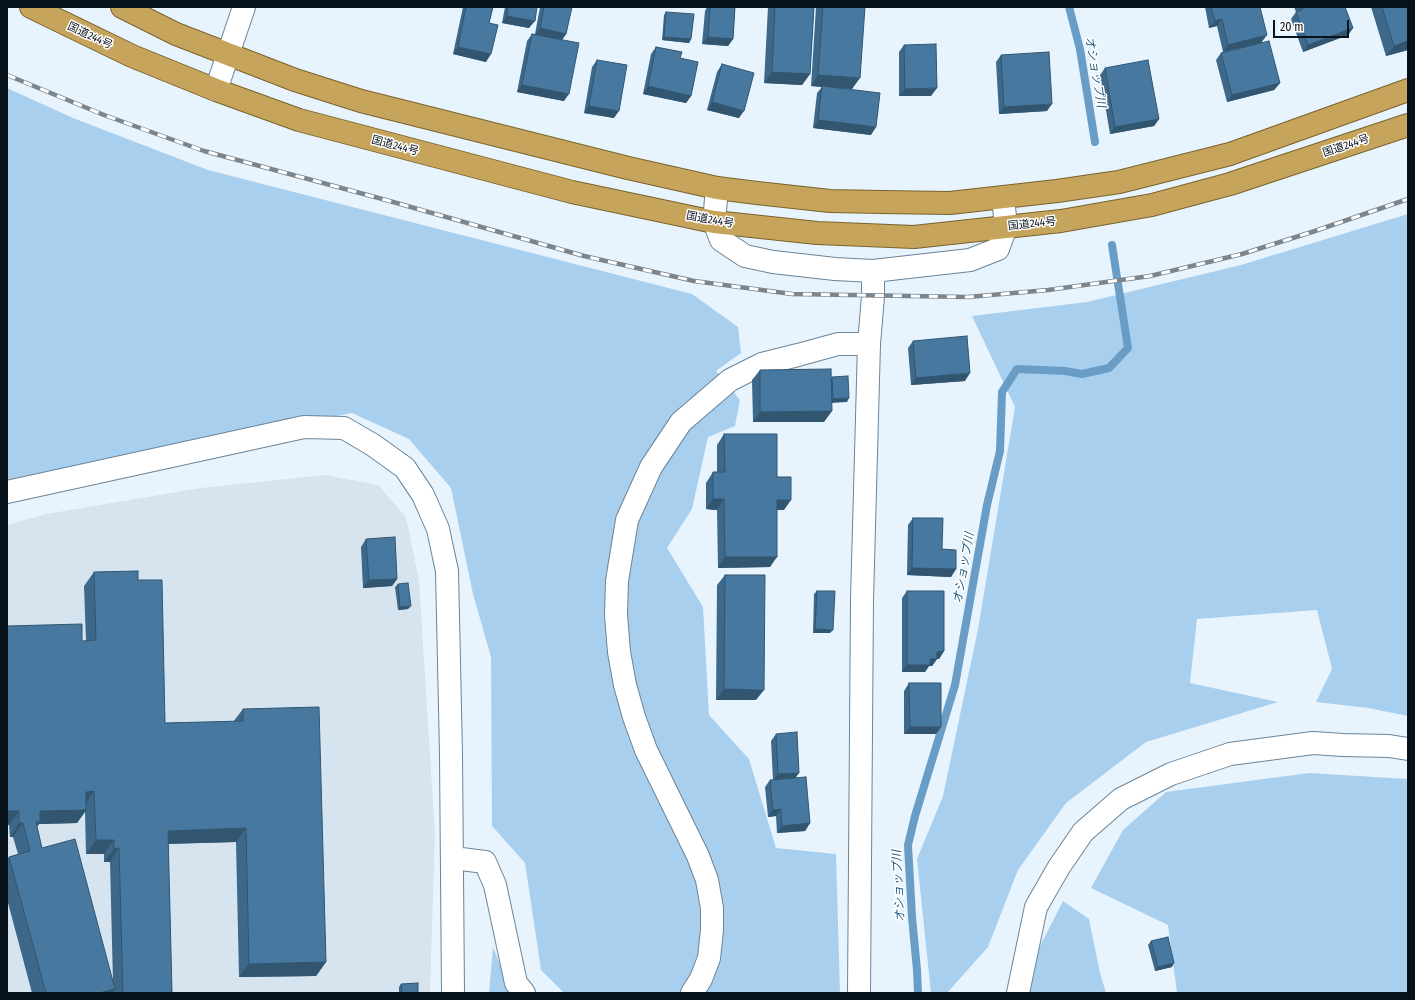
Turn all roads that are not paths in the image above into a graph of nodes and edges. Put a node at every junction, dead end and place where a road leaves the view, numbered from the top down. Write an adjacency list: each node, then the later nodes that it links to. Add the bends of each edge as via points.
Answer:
1 (31, 7): 5 (highway, 国道244号, via 132,56)
2 (122, 7): 4 (highway, via 176,34)
3 (244, 7): 4 (street)
4 (228, 54): 5 (street); 8 (highway, via 295,80 361,101)
5 (216, 90): 10 (highway, 国道244号, via 299,120 494,173)
6 (1408, 90): 9 (highway, via 1230,154 1120,182)
7 (1408, 125): 11 (highway, 国道244号, via 1230,184 1152,205 1061,221)
8 (717, 188): 9 (highway, via 830,201 950,202); 10 (street)
9 (1003, 197): 11 (street)
10 (714, 222): 11 (highway, 国道244号, via 817,233 914,237); 12 (street, via 721,240 745,256 773,262)
11 (1006, 227): 12 (street, via 998,249 970,260)
12 (873, 271): 13 (street)
13 (869, 344): 19 (street, via 838,344 762,364 730,380 681,422 651,467 627,520 617,581 616,615 625,685 646,750 698,856 707,880 712,908 709,958); 20 (street, via 862,600)
14 (7, 492): 16 (street, via 304,427 344,428 405,468 423,495 438,529 446,571)
15 (1408, 749): 21 (street, via 1312,743 1230,754 1171,774 1121,799 1083,832 1036,907)
16 (453, 858): 17 (street); 18 (street, via 484,862 496,885 516,983)
17 (453, 993)
18 (524, 993)
19 (692, 993)
20 (859, 993)
21 (1018, 993)

